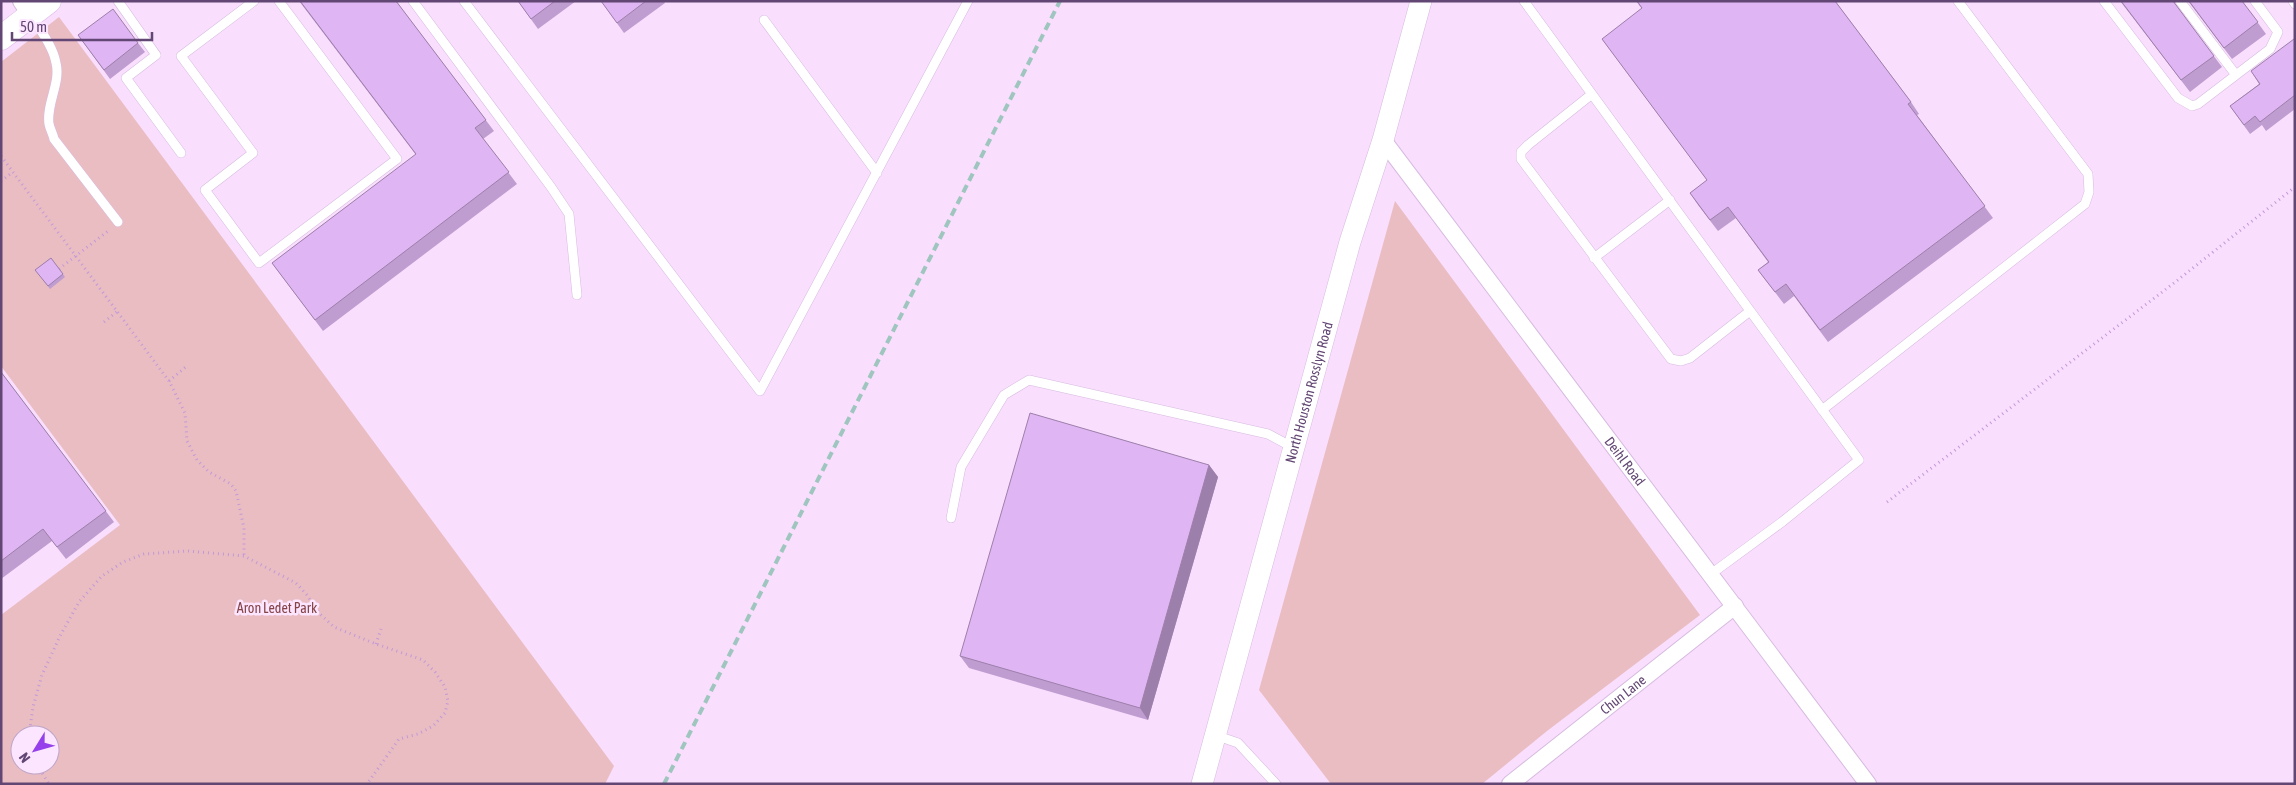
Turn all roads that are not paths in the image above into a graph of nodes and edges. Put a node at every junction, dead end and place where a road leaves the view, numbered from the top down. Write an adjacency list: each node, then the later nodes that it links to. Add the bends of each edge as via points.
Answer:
1 (49, 1): 14 (main road)
2 (118, 1): 20 (lane, via 156,54 126,78)
3 (254, 1): 4 (lane, via 181,56 253,153 205,190 259,263 398,159)
4 (279, 1)
5 (413, 1): 25 (lane, via 569,214)
6 (464, 1): 21 (lane, via 760,391)
7 (968, 1): 21 (lane)
8 (1421, 1): 19 (street, North Houston Rosslyn Road)
9 (1524, 1): 18 (lane)
10 (1958, 1): 27 (lane, via 2088,174 2087,198 2085,204)
11 (2104, 1): 17 (lane, via 2178,98 2186,104 2198,104)
12 (2180, 1): 17 (lane)
13 (2255, 1): 17 (lane, via 2278,32 2270,49)
14 (26, 8): 16 (main road); 23 (lane, via 57,64 49,124 54,139)
15 (764, 20): 21 (lane)
16 (1, 38)
17 (2236, 75)
18 (1592, 94): 22 (lane); 24 (lane, via 1521,152 1521,159)
19 (1382, 140): 28 (street, North Houston Rosslyn Road, via 1350,242); 30 (street, Deihl Road)
20 (181, 153)
21 (877, 173)
22 (1670, 200): 24 (lane); 26 (lane)
23 (118, 222)
24 (1594, 258): 26 (lane, via 1671,359 1681,361 1690,358)
25 (577, 295)
26 (1750, 310): 27 (lane)
27 (1822, 410): 30 (lane, via 1859,460)
28 (1294, 448): 29 (lane, via 1268,434 1029,380 1004,395 961,467); 32 (street, North Houston Rosslyn Road)
29 (951, 518)
30 (1711, 574): 31 (street, Deihl Road)
31 (1735, 606): 35 (street, Chun Lane); 36 (street, Deihl Road)
32 (1215, 735): 33 (street, North Houston Rosslyn Road); 34 (lane, via 1238,743)
33 (1202, 784)
34 (1276, 784)
35 (1510, 784)
36 (1868, 784)

